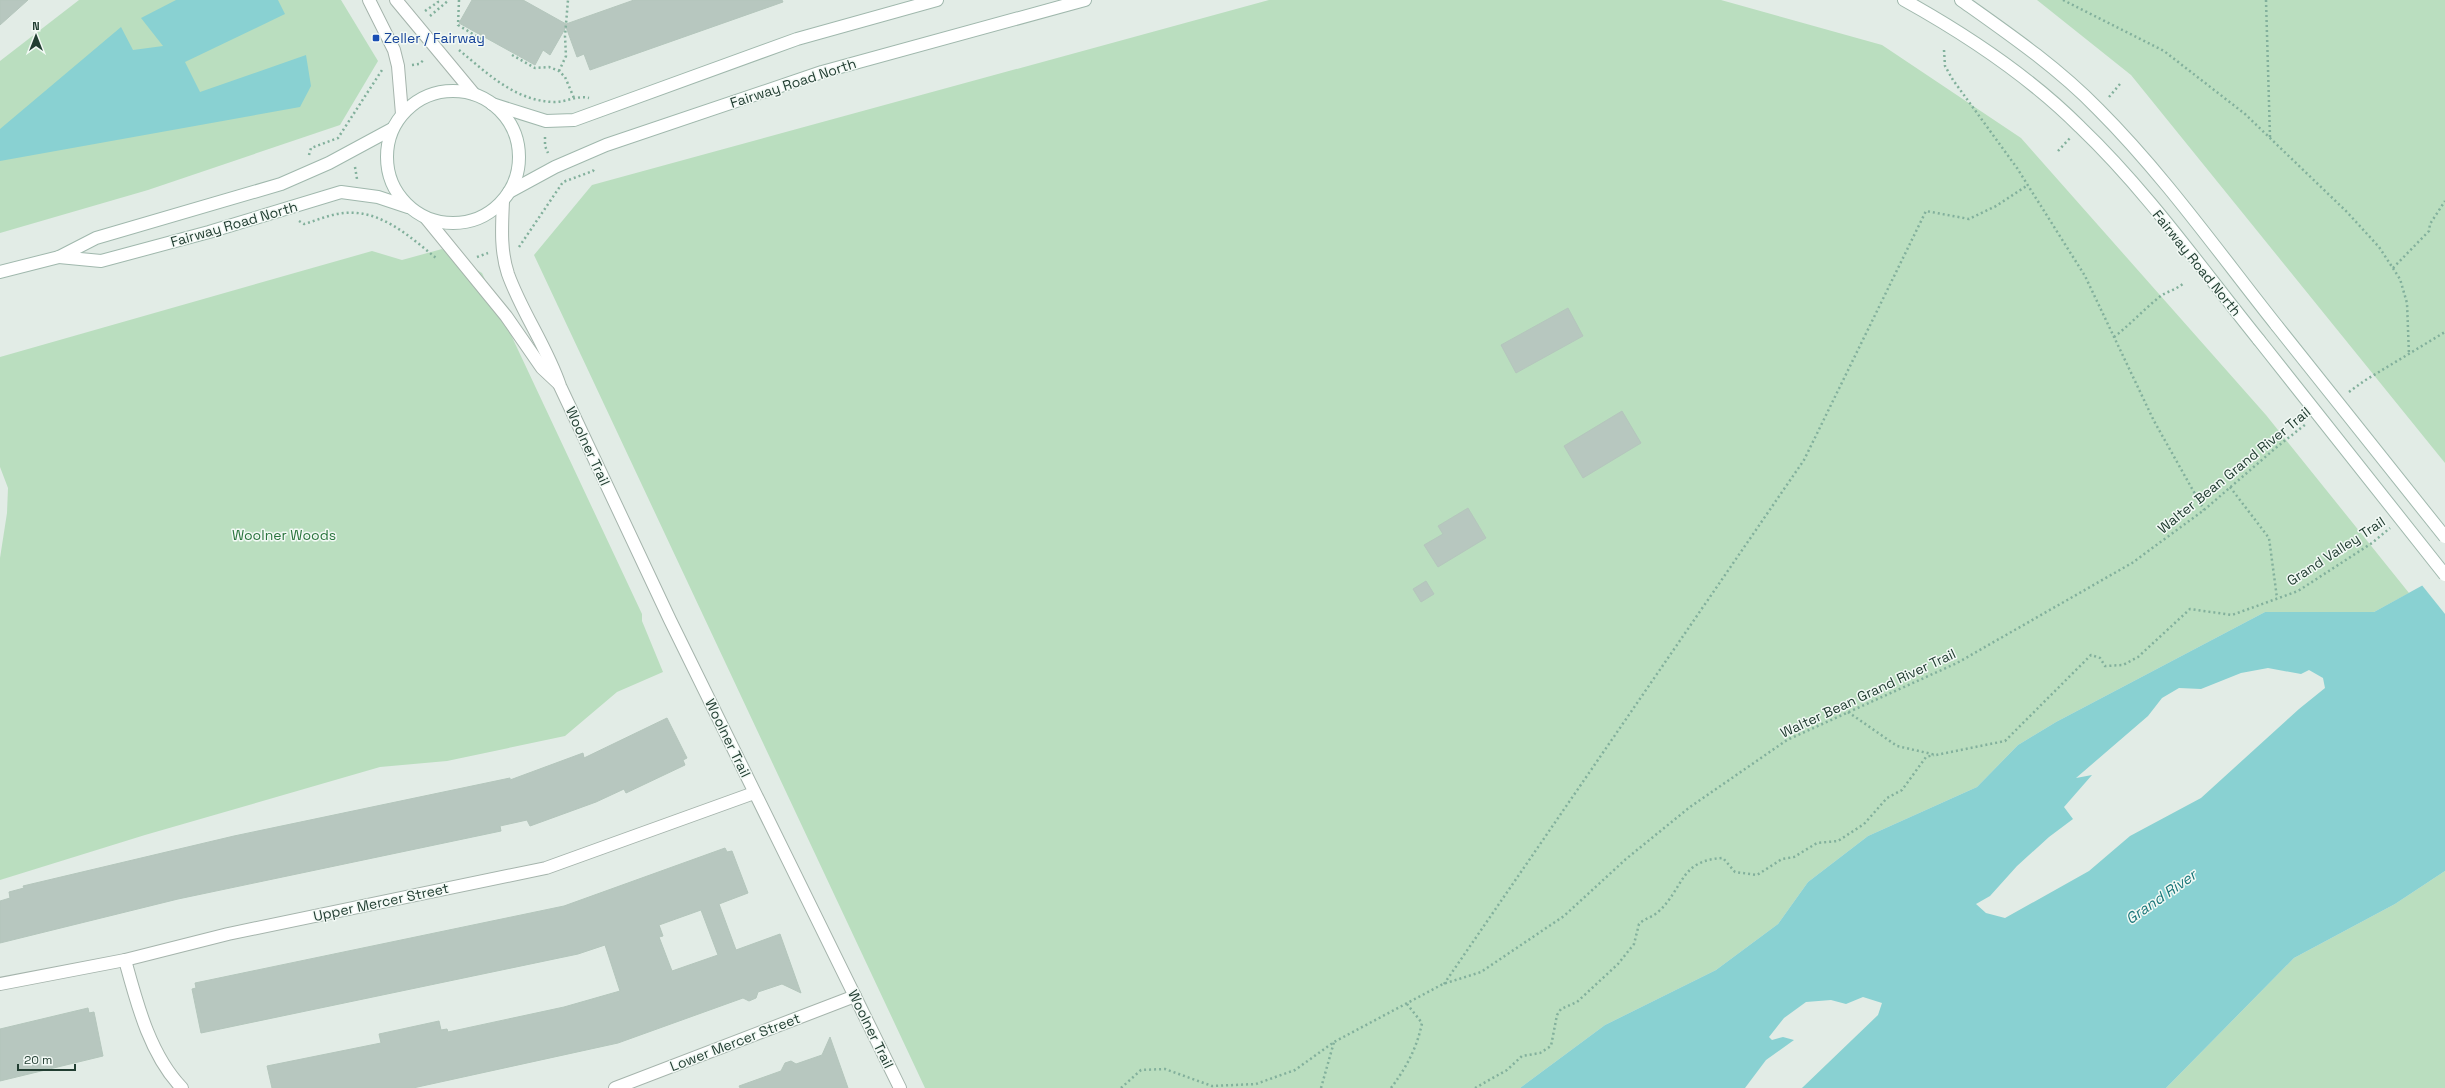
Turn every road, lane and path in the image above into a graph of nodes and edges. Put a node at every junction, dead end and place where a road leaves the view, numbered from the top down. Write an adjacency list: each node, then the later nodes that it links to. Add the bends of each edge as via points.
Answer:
1 (369, 0): 27 (main road, via 394,50)
2 (396, 0): 23 (main road)
3 (436, 0): 13 (path, via 438,2)
4 (448, 0): 14 (path)
5 (459, 0): 15 (path, via 458,25)
6 (568, 0): 22 (path, via 566,56)
7 (937, 0): 26 (main road, via 797,39 574,120 546,121)
8 (1085, 0): 37 (main road, Fairway Road North, via 815,75 606,145 555,167)
9 (1904, 0): 60 (main road, Fairway Road North, bridge, via 1947,24 2018,74 2080,127 2142,195)
10 (1961, 0): 59 (main road, Fairway Road North, bridge, via 2045,59 2099,109 2168,188)
11 (2063, 0): 30 (path, via 2164,51 2245,114)
12 (2266, 0): 30 (path)
13 (424, 12)
14 (428, 17)
15 (481, 39)
16 (453, 44): 25 (path, via 500,83 520,95 554,102)
17 (1944, 50): 36 (path, via 1945,66 1953,80)
18 (430, 55): 20 (path, via 420,64)
19 (512, 55): 22 (path, via 535,68 549,67)
20 (405, 66)
21 (384, 68): 31 (path, via 338,138)
22 (559, 71): 25 (path, via 565,77)
23 (474, 94): 26 (main road); 27 (main road, via 444,91 424,97)
24 (580, 96): 25 (path)
25 (574, 98)
26 (492, 104): 37 (main road, via 507,119 518,143 518,168)
27 (402, 114): 28 (main road)
28 (392, 129): 39 (main road, via 387,145 386,163 391,182); 44 (main road, Fairway Road North, via 301,176 187,213 96,238)
29 (545, 134): 32 (path, via 545,146)
30 (2270, 137): 47 (path, via 2347,212 2379,247)
31 (311, 148)
32 (549, 155)
33 (354, 164): 35 (path)
34 (593, 171): 42 (path, via 563,182)
35 (357, 181)
36 (2028, 185): 51 (path, via 2085,276); 67 (path, via 1996,206 1969,219 1926,211 1804,460)
37 (506, 196): 40 (main road, via 482,217 468,222 445,223); 53 (main road, Woolner Trail, via 503,252 508,274 553,365)
38 (2445, 201): 47 (path, via 2430,224 2429,231)
39 (408, 207): 40 (main road); 44 (main road, Fairway Road North, via 378,197 341,192 101,261)
40 (426, 218): 53 (main road, Woolner Trail, via 506,316 542,368)
41 (304, 224): 46 (path, via 338,214 371,215 387,221)
42 (516, 250)
43 (495, 252): 45 (path, via 481,254)
44 (59, 257): 48 (main road, Fairway Road North)
45 (476, 258)
46 (441, 261)
47 (2393, 268): 52 (path, via 2400,279 2407,304)
48 (0, 272)
49 (2184, 283): 51 (path, via 2173,292 2164,294)
50 (2445, 332): 52 (path)
51 (2114, 337): 57 (path, via 2154,421)
52 (2409, 355): 54 (path, via 2364,381)
53 (560, 386): 64 (main road, Woolner Trail)
54 (2346, 395)
55 (2309, 423): 56 (path, Walter Bean Grand River Trail)
56 (2230, 487): 57 (path, Walter Bean Grand River Trail); 61 (path, via 2269,538)
57 (2204, 510): 62 (path, Walter Bean Grand River Trail, via 2132,563 2039,617 1956,663)
58 (2394, 525): 61 (path, Grand Valley Trail, via 2372,543 2298,591)
59 (2445, 537)
60 (2445, 575)
61 (2277, 598): 63 (path, Grand Valley Trail, via 2232,615 2190,609 2138,657 2123,665 2105,666 2100,658 2091,655 2005,742)
62 (1847, 712): 63 (path, Grand Valley Trail, via 1897,746); 67 (path, Walter Bean Grand River Trail, via 1787,740 1690,807 1626,859 1564,916 1507,955 1481,972)
63 (1936, 755): 77 (path, Grand Valley Trail, via 1926,757 1902,790 1887,798 1864,824 1838,841 1817,843 1794,857 1770,865 1757,875 1735,872 1723,858 1692,866 1658,913 1640,924 1634,944 1618,964 1577,1002 1561,1009 1557,1015 1551,1046 1540,1054 1522,1056 1507,1070)
64 (754, 793): 65 (main road, Upper Mercer Street, via 546,868 228,934); 68 (main road, Woolner Trail)
65 (125, 960): 66 (main road, Upper Mercer Street); 71 (main road, via 145,1024 161,1060)
66 (0, 984)
67 (1443, 984): 69 (path, Walter Bean Grand River Trail)
68 (855, 996): 72 (main road, Lower Mercer Street); 73 (main road, Woolner Trail)
69 (1407, 1004): 70 (path, Walter Bean Grand River Trail); 76 (path, via 1422,1024 1418,1044 1402,1074)
70 (1334, 1042): 74 (path, Walter Bean Grand River Trail, via 1295,1070 1256,1084 1212,1086 1165,1069 1141,1070); 75 (path)
71 (182, 1088)
72 (615, 1088)
73 (900, 1088)
74 (1121, 1088)
75 (1321, 1088)
76 (1391, 1088)
77 (1474, 1088)

